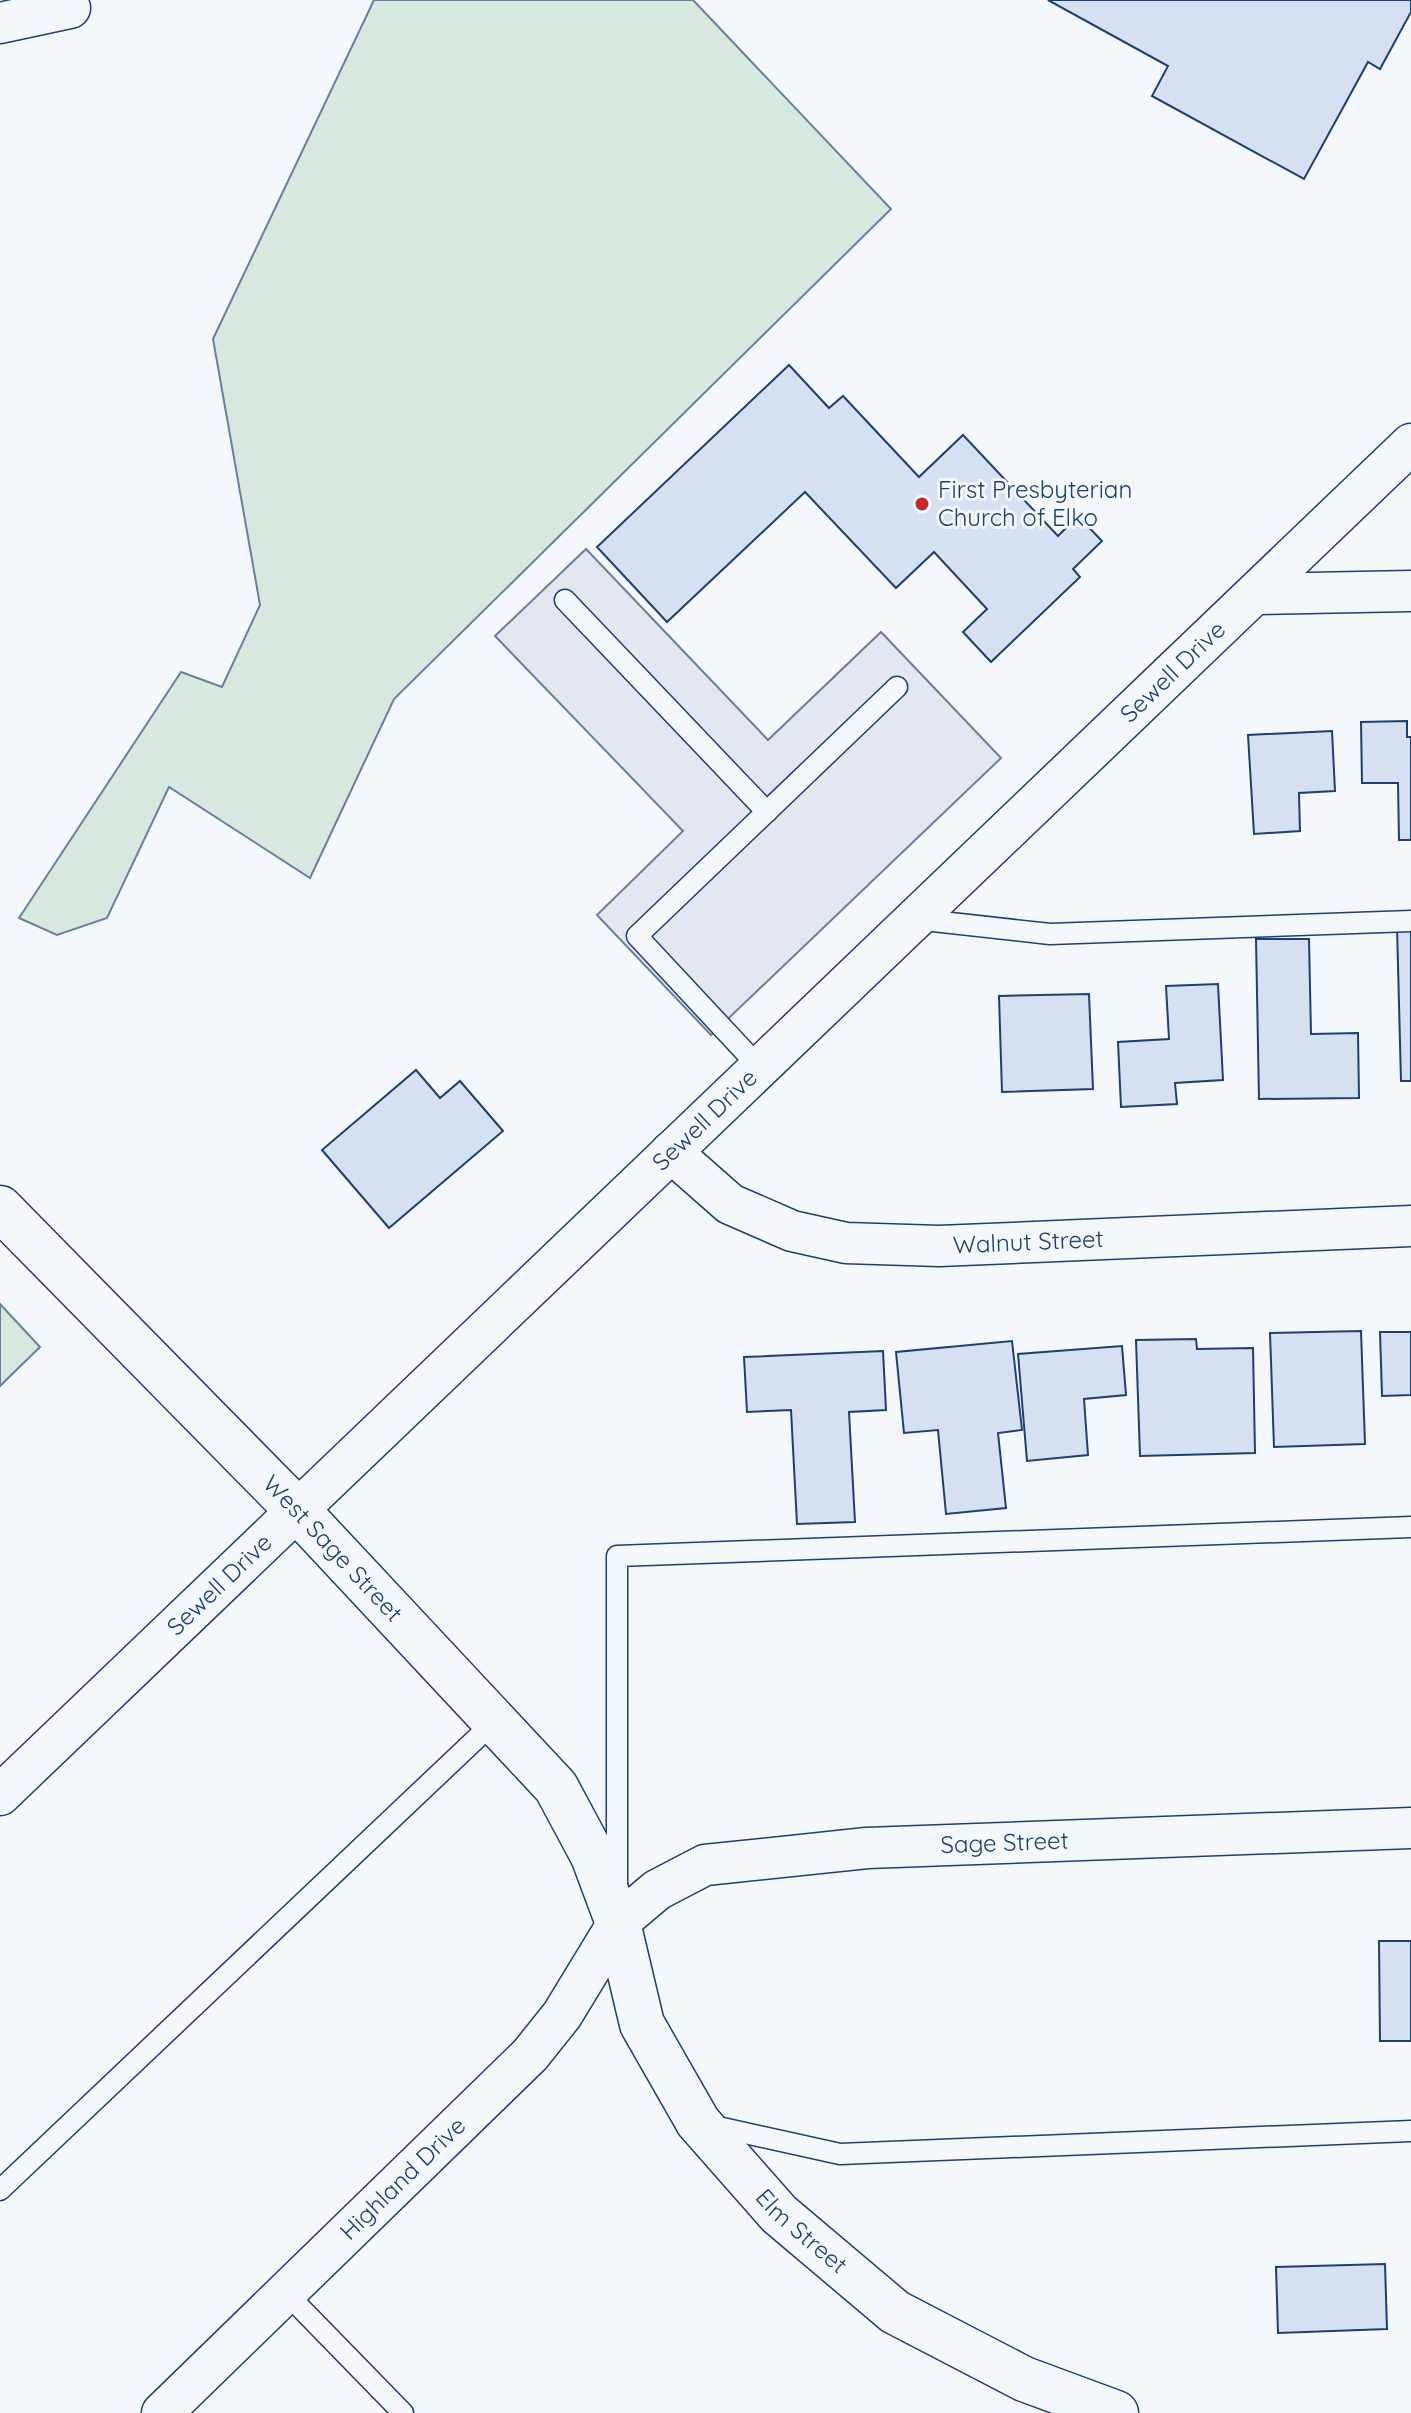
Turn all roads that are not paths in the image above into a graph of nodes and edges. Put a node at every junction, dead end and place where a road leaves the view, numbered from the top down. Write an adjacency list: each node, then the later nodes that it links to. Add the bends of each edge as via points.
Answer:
1 (70, 8): 2 (street)
2 (0, 23)
3 (1411, 444): 5 (street, Sewell Drive)
4 (1411, 591): 5 (street)
5 (1257, 594): 9 (street, Sewell Drive)
6 (565, 600): 8 (lane)
7 (897, 687): 8 (lane)
8 (767, 812): 11 (lane, via 637,936)
9 (915, 919): 10 (lane, via 1050,934); 11 (street, Sewell Drive)
10 (1411, 921)
11 (760, 1068): 12 (street, Sewell Drive)
12 (671, 1152): 14 (street, Walnut Street, via 730,1204 792,1231 846,1243 939,1246); 15 (street, Sewell Drive)
13 (0, 1208): 15 (street, West Sage Street)
14 (1411, 1226)
15 (297, 1510): 17 (street, West Sage Street); 18 (street, Sewell Drive)
16 (1411, 1527): 20 (lane, via 617,1556)
17 (495, 1721): 20 (street, West Sage Street, via 556,1787 593,1856); 23 (lane)
18 (0, 1795)
19 (1411, 1828): 20 (street, Sage Street, via 867,1848 705,1865 657,1890)
20 (618, 1923): 21 (street, Elm Street, via 642,2024); 24 (street, Highland Drive, via 562,2015 530,2055)
21 (698, 2122): 22 (lane, via 840,2154); 27 (street, Elm Street, via 779,2214 895,2312 1024,2379)
22 (1411, 2131)
23 (0, 2190)
24 (286, 2293): 25 (street, Highland Drive); 26 (lane)
25 (162, 2413)
26 (403, 2413)
27 (1116, 2413)

